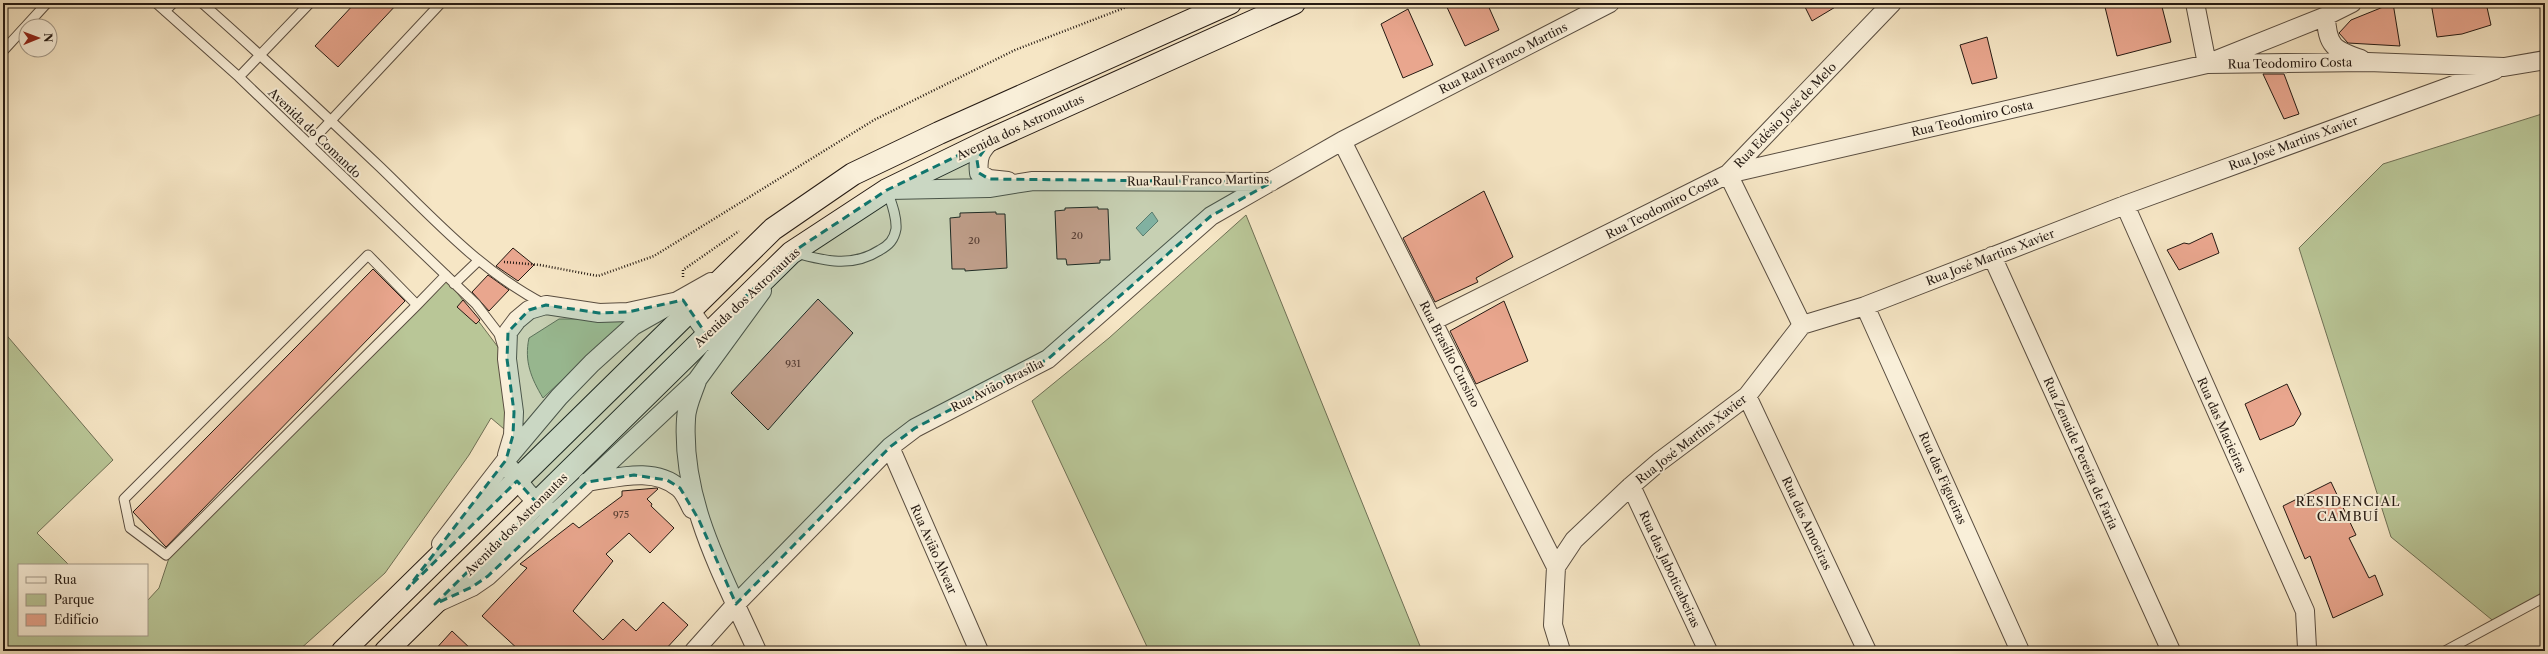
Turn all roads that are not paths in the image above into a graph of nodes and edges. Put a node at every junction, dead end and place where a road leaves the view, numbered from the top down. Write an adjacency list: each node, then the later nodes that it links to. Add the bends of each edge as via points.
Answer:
1 (47, 3): 15 (lane)
2 (156, 3): 13 (lane, Avenida do Comando)
3 (173, 3): 13 (lane)
4 (202, 3): 16 (lane, Avenida do Comando)
5 (310, 3): 16 (lane)
6 (441, 3): 22 (lane)
7 (1230, 3): 36 (main road, via 939,132 853,174 773,229 728,271)
8 (1294, 3): 23 (main road, Avenida dos Astronautas)
9 (1610, 3): 24 (street, Rua Raul Franco Martins)
10 (1892, 3): 26 (street, Rua Edésio José de Melo)
11 (2195, 3): 19 (street)
12 (2352, 3): 14 (street)
13 (165, 11): 21 (lane, Avenida do Comando)
14 (2326, 16): 18 (street, via 2327,34 2332,45 2346,54); 19 (street)
15 (3, 51)
16 (261, 55): 21 (lane); 22 (lane, Avenida do Comando)
17 (2545, 60): 20 (street, Rua Teodomiro Costa)
18 (2368, 62): 19 (street, Rua Teodomiro Costa); 20 (street, Rua Teodomiro Costa)
19 (2207, 64): 26 (street, Rua Teodomiro Costa)
20 (2504, 66): 30 (street, Rua José Martins Xavier)
21 (239, 78): 25 (lane, Avenida do Comando)
22 (331, 121): 25 (lane); 33 (lane, Avenida do Comando)
23 (992, 139): 27 (street, via 980,152 977,160 979,172 988,179); 29 (main road, Avenida dos Astronautas)
24 (1342, 141): 28 (street, Rua Raul Franco Martins); 40 (street, Rua Brasílio Cursino)
25 (309, 144): 34 (lane, Avenida do Comando)
26 (1728, 174): 40 (street, Rua Teodomiro Costa); 41 (street, Rua Edésio José de Melo)
27 (1033, 181): 28 (street, Rua Raul Franco Martins); 29 (street, Rua Raul Franco Martins, via 989,188)
28 (1272, 182): 46 (street, Rua Avião Brasília, via 1211,216 1048,359 915,428)
29 (887, 190): 31 (main road, Avenida dos Astronautas); 31 (lane, via 894,211 896,229 890,244 868,258 846,263)
30 (2124, 204): 32 (street, Rua José Martins Xavier); 57 (street, Rua das Macieiras, via 2305,611)
31 (791, 253): 42 (main road, Avenida dos Astronautas)
32 (1992, 256): 39 (street, Rua José Martins Xavier); 67 (street, Rua Zenaide Pereira de Faria)
33 (478, 261): 35 (lane); 38 (lane, Avenida do Comando, via 519,291)
34 (446, 275): 35 (lane, Avenida do Comando); 37 (lane)
35 (454, 284): 43 (lane, Avenida do Comando, via 476,304 499,334)
36 (686, 304): 38 (street, via 599,313); 42 (street); 47 (street, via 633,326 559,397); 48 (main road)
37 (417, 305): 37 (lane, via 166,555 130,528 124,499 368,255)
38 (546, 305): 43 (street, via 529,310 508,332)
39 (1865, 306): 41 (street, Rua José Martins Xavier); 66 (street, Rua das Figueiras)
40 (1433, 321): 53 (street, Rua Brasílio Cursino)
41 (1802, 325): 45 (street, Rua José Martins Xavier)
42 (712, 342): 44 (street); 51 (main road, Avenida dos Astronautas)
43 (507, 359): 47 (street, via 514,412 513,435)
44 (697, 380): 49 (street); 52 (street, via 686,418 688,466)
45 (1747, 396): 50 (street, Rua José Martins Xavier, via 1658,462); 65 (street, Rua das Amoeiras)
46 (890, 447): 56 (street, Rua Avião Brasília); 62 (street, Rua Avião Alvear)
47 (506, 460): 48 (street); 54 (street)
48 (517, 481): 51 (street); 54 (main road)
49 (587, 482): 51 (street); 52 (street, via 634,475 649,475 667,480 680,488)
50 (1631, 486): 53 (street, Rua José Martins Xavier, via 1574,540); 64 (street, Rua das Jaboticabeiras)
51 (545, 509): 59 (main road, Avenida dos Astronautas, via 435,604)
52 (699, 520): 56 (street)
53 (1556, 567): 63 (street, via 1553,625)
54 (407, 589): 58 (main road)
55 (2545, 597): 68 (lane)
56 (736, 604): 60 (street, Rua Avião Brasília); 61 (street)
57 (2307, 648)
58 (343, 651)
59 (386, 651)
60 (694, 651)
61 (757, 651)
62 (979, 651)
63 (1561, 651)
64 (1708, 651)
65 (1867, 651)
66 (2020, 651)
67 (2171, 651)
68 (2445, 651)

